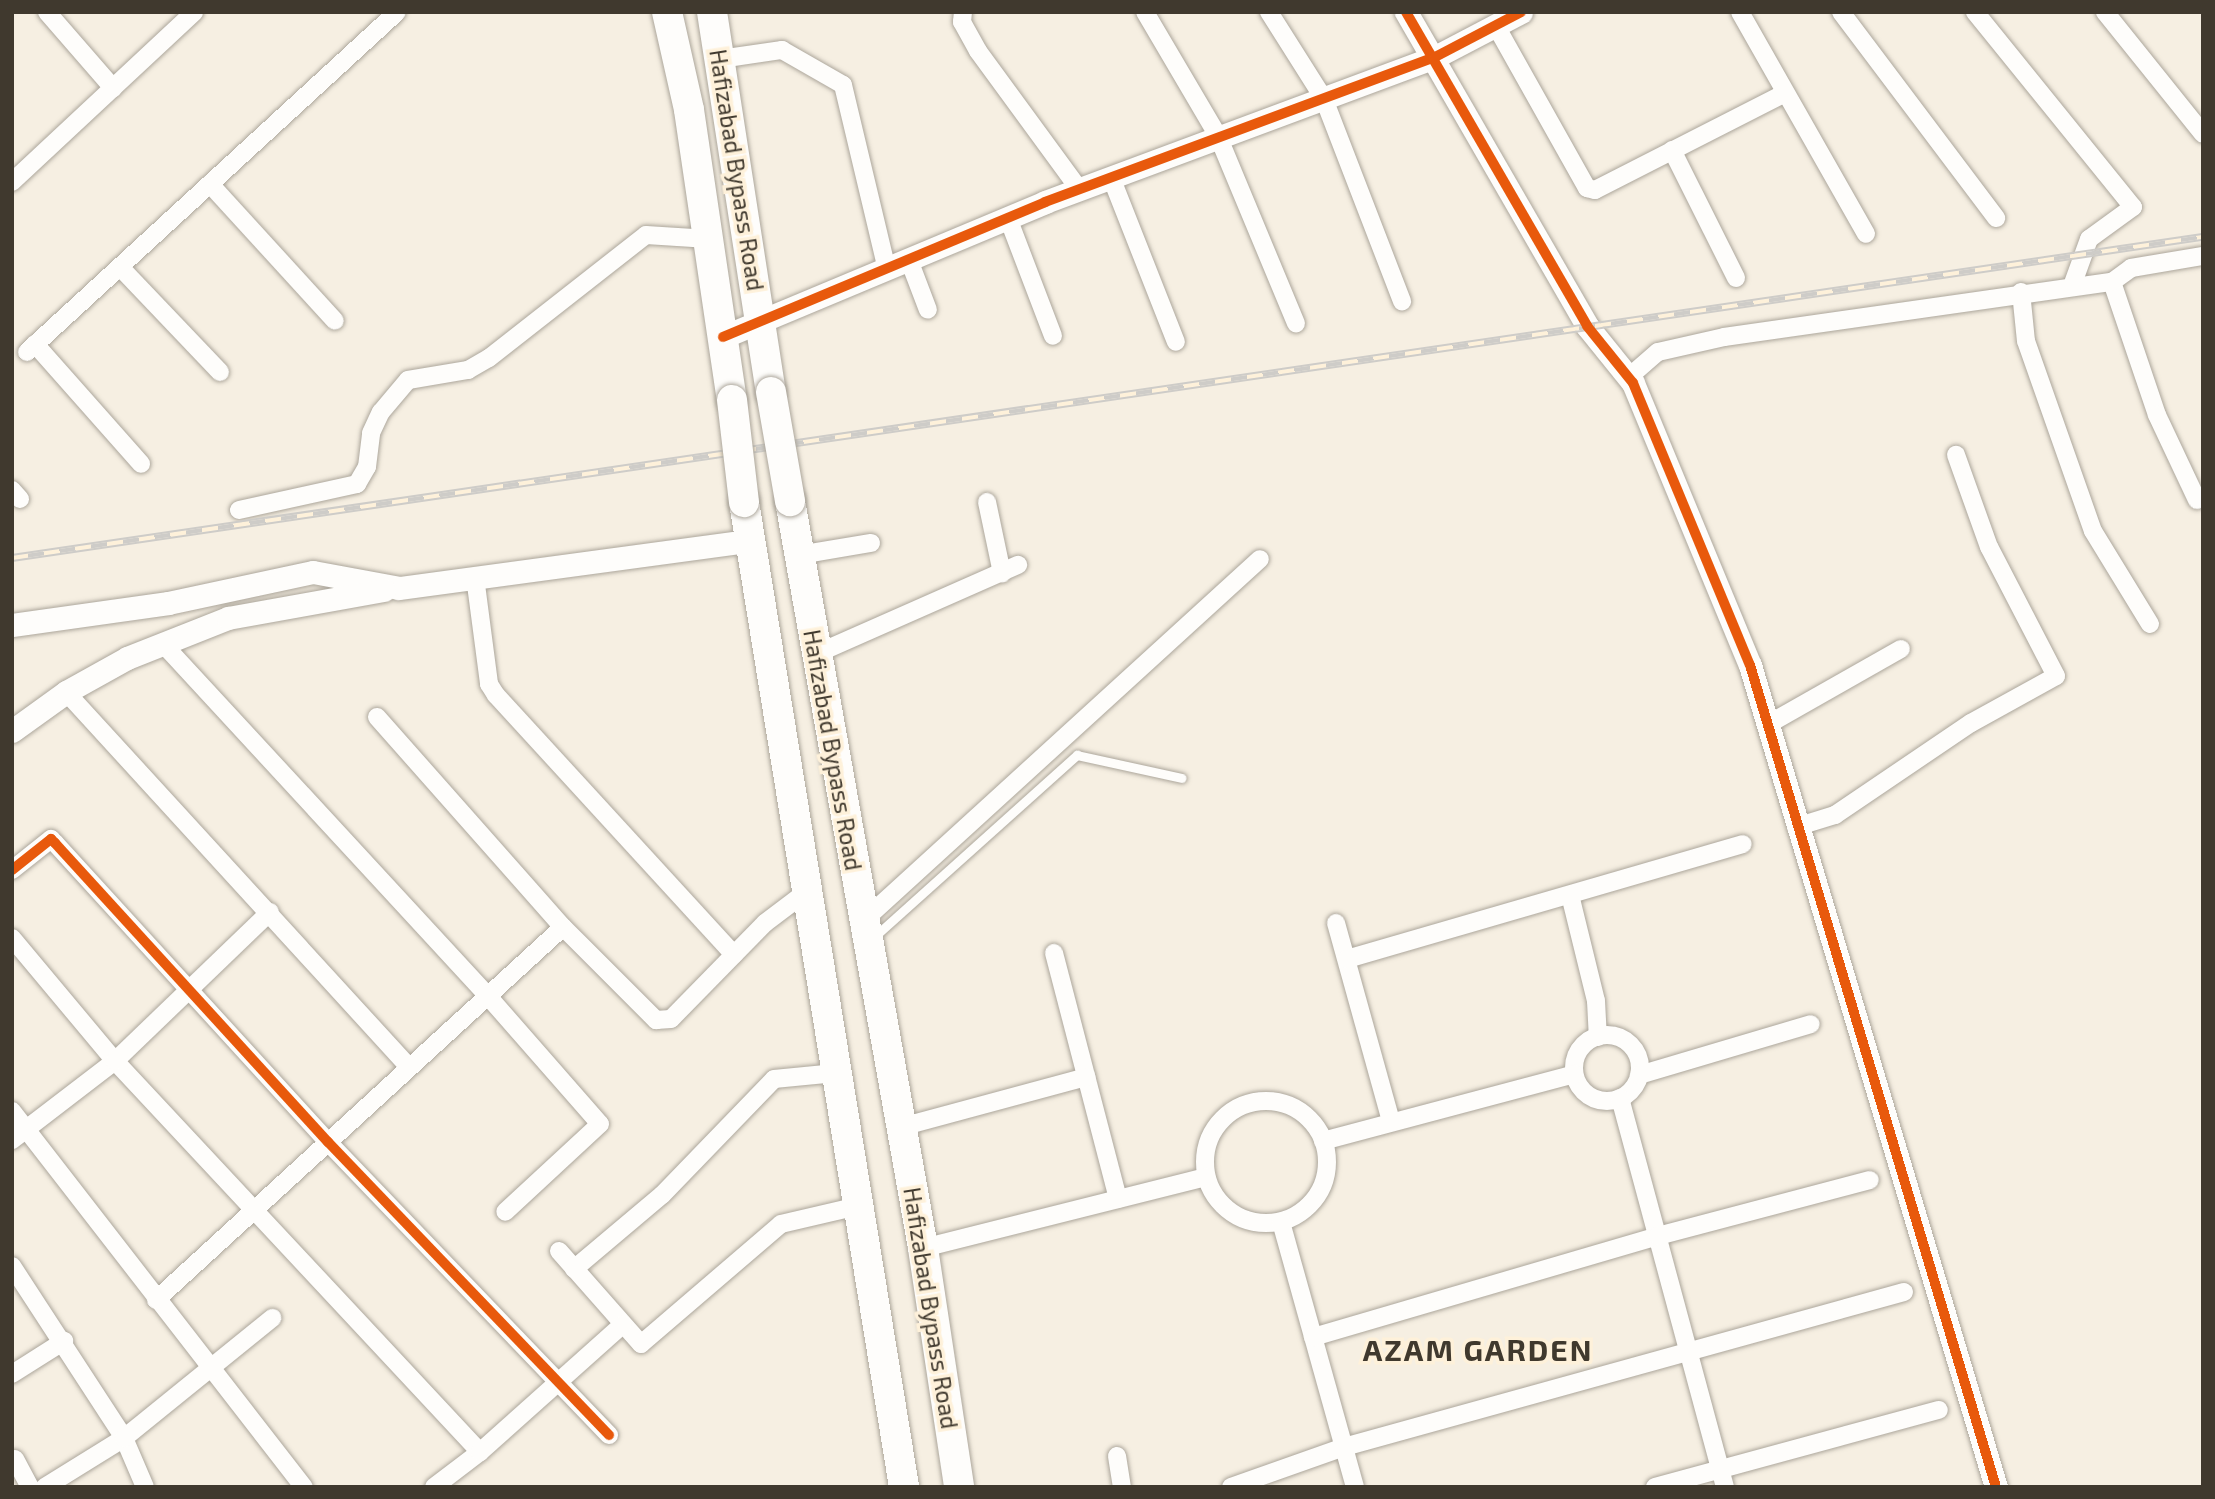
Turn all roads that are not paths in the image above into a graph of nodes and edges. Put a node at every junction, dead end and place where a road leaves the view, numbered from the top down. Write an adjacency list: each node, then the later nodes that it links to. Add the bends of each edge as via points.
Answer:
1 (47, 12): 18 (street)
2 (194, 12): 18 (street)
3 (397, 12): 26 (street)
4 (667, 12): 31 (highway, Hafizabad Bypass Road, via 689,110)
5 (712, 12): 17 (highway, Hafizabad Bypass Road)
6 (963, 12): 27 (street, via 962,22 978,51)
7 (1145, 12): 22 (street)
8 (1269, 12): 20 (street)
9 (1406, 12): 16 (street)
10 (1740, 12): 19 (street)
11 (1841, 12): 29 (street)
12 (1975, 12): 38 (street, via 2133,207 2089,239)
13 (2105, 12): 21 (street)
14 (1519, 13): 15 (street)
15 (1496, 26): 16 (street); 23 (street, via 1587,188 1595,190)
16 (1435, 57): 20 (street); 49 (street, via 1587,326)
17 (720, 59): 35 (street, via 782,50 843,85); 43 (highway, Hafizabad Bypass Road)
18 (113, 88): 25 (street)
19 (1784, 93): 23 (street); 30 (street)
20 (1324, 99): 22 (street); 40 (street)
21 (2203, 134)
22 (1218, 136): 24 (street); 44 (street)
23 (1672, 150): 36 (street)
24 (1111, 177): 27 (street); 47 (street)
25 (12, 182)
26 (210, 184): 34 (street); 42 (street)
27 (1079, 189): 28 (street)
28 (1008, 218): 33 (street); 45 (street)
29 (1996, 218)
30 (1866, 233)
31 (709, 239): 46 (highway, Hafizabad Bypass Road); 54 (street, via 646,235 489,358 468,369 408,380 381,412 371,433 367,467 357,484)
32 (2203, 256): 37 (street, via 2131,268)
33 (909, 260): 35 (street); 41 (street)
34 (120, 267): 48 (street); 51 (street, via 31,348)
35 (887, 269): 43 (street)
36 (1736, 278)
37 (2112, 282): 38 (street); 52 (street, via 2157,415)
38 (2072, 286): 39 (street)
39 (2021, 292): 49 (street, via 1671,349 1658,352); 61 (street, via 2026,341 2093,531)
40 (1402, 301)
41 (928, 310)
42 (335, 321)
43 (761, 321): 46 (street); 57 (highway, Hafizabad Bypass Road, bridge)
44 (1296, 323)
45 (1053, 336)
46 (723, 337): 55 (highway, Hafizabad Bypass Road, bridge)
47 (1176, 342)
48 (220, 372)
49 (1629, 377): 68 (street, via 1750,665)
50 (1956, 455): 71 (street, via 1990,547 2056,676 1971,723 1835,815)
51 (141, 464)
52 (2197, 500)
53 (987, 502): 65 (street, via 1010,569)
54 (239, 510)
55 (748, 541): 59 (street); 74 (highway, Hafizabad Bypass Road)
56 (871, 543): 57 (street)
57 (799, 555): 65 (highway, Hafizabad Bypass Road)
58 (1260, 559): 79 (street)
59 (474, 576): 60 (street); 82 (street, via 489,684 496,695)
60 (399, 587): 62 (street, via 371,586 347,575 313,572 168,603); 63 (street, via 228,618)
61 (2150, 624)
62 (12, 625)
63 (165, 646): 66 (street, via 128,658); 85 (street)
64 (1901, 649): 68 (street)
65 (816, 654): 79 (highway, Hafizabad Bypass Road)
66 (66, 692): 69 (street); 76 (street)
67 (377, 717): 78 (street)
68 (1768, 725): 71 (street)
69 (12, 731)
70 (1182, 778): 79 (lane, via 1077,755)
71 (1796, 827): 143 (street)
72 (1743, 844): 75 (street)
73 (12, 870): 84 (street, via 51,839)
74 (806, 892): 82 (street, via 765,923); 90 (highway, Hafizabad Bypass Road)
75 (1570, 895): 83 (street, via 1506,909); 87 (street, via 1596,1001)
76 (270, 912): 84 (street); 89 (street)
77 (1336, 923): 83 (street)
78 (563, 927): 82 (street, via 664,1023); 85 (street)
79 (865, 932): 97 (highway, Hafizabad Bypass Road)
80 (12, 937): 88 (street)
81 (1054, 953): 93 (street)
82 (734, 955)
83 (1347, 959): 96 (street)
84 (190, 993): 88 (street); 100 (street)
85 (487, 995): 89 (street); 106 (street, via 600,1124)
86 (1811, 1024): 92 (street)
87 (1598, 1037): 91 (street, via 1577,1053); 92 (street, via 1612,1036 1630,1046)
88 (115, 1061): 98 (street); 105 (street)
89 (409, 1067): 100 (street)
90 (836, 1073): 104 (highway, Hafizabad Bypass Road); 112 (street, via 774,1079 662,1195)
91 (1574, 1074): 94 (street, via 1591,1097); 96 (street)
92 (1639, 1075): 94 (street)
93 (1086, 1077): 97 (street); 103 (street)
94 (1620, 1098): 108 (street)
95 (12, 1111): 98 (street)
96 (1391, 1121): 99 (street)
97 (901, 1127): 109 (highway, Hafizabad Bypass Road)
98 (20, 1135): 114 (street)
99 (1324, 1141): 101 (street, via 1297,1109 1275,1101 1251,1102 1229,1113 1213,1130 1205,1153); 107 (street, via 1327,1171 1319,1194 1303,1212)
100 (328, 1142): 105 (street); 122 (street)
101 (1206, 1177): 103 (street); 107 (street, via 1217,1199 1235,1215 1257,1223)
102 (1870, 1180): 108 (street)
103 (1118, 1199): 109 (street)
104 (858, 1206): 116 (street, via 781,1224 641,1344); 136 (highway, Hafizabad Bypass Road)
105 (254, 1209): 114 (street); 127 (street)
106 (505, 1212)
107 (1281, 1222): 117 (street)
108 (1658, 1236): 117 (street); 119 (street)
109 (923, 1248): 137 (highway, Hafizabad Bypass Road)
110 (559, 1251): 112 (street)
111 (12, 1267): 118 (street)
112 (574, 1269): 116 (street)
113 (1904, 1292): 119 (street)
114 (156, 1300): 120 (street)
115 (272, 1318): 120 (street)
116 (622, 1325): 122 (street)
117 (1313, 1337): 126 (street)
118 (64, 1341): 121 (street); 125 (street)
119 (1688, 1348): 126 (street); 130 (street)
120 (211, 1370): 125 (street); 134 (street)
121 (12, 1374)
122 (558, 1382): 124 (street); 127 (street)
123 (1939, 1410): 130 (street)
124 (609, 1435)
125 (124, 1438): 132 (street); 133 (street)
126 (1345, 1447): 139 (street); 140 (street)
127 (480, 1452): 135 (street)
128 (1116, 1456): 138 (street)
129 (15, 1459): 131 (street)
130 (1720, 1468): 141 (street); 142 (street)
131 (30, 1487)
132 (45, 1487)
133 (145, 1487)
134 (304, 1487)
135 (434, 1487)
136 (904, 1487)
137 (959, 1487)
138 (1122, 1487)
139 (1231, 1487)
140 (1355, 1487)
141 (1655, 1487)
142 (1725, 1487)
143 (1996, 1487)

